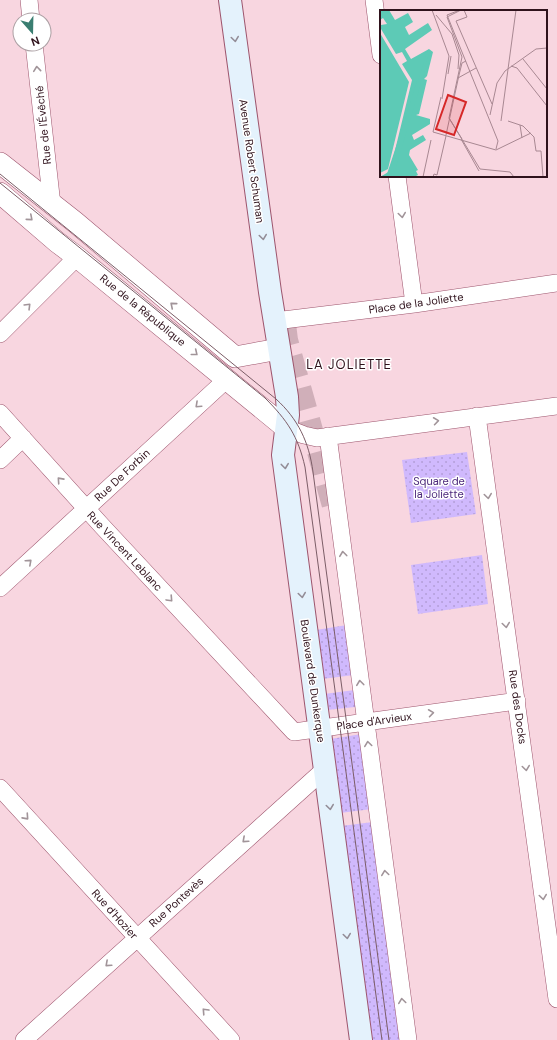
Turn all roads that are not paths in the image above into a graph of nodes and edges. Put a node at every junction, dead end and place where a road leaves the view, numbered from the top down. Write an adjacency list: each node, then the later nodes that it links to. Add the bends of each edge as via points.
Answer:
1 (29, 0): 4 (street)
2 (230, 0): 14 (main road, Avenue Robert Schuman, one-way to 14)
3 (374, 0): 5 (street)
4 (30, 12)
5 (380, 46)
6 (35, 52): 10 (street, Rue de l'Évêché, one-way to 6)
7 (0, 163): 10 (street, Rue de la République)
8 (397, 177): 13 (street, one-way to 13)
9 (0, 193): 11 (street, Rue de la République, one-way to 11)
10 (52, 205): 16 (street, Rue de la République, one-way to 10, via 235,356)
11 (77, 257): 15 (street, one-way to 11); 17 (street, Rue de la République, one-way to 17)
12 (557, 283): 13 (street, Place de la Joliette)
13 (414, 304): 14 (street, Place de la Joliette)
14 (275, 321): 16 (main road, Boulevard de Dunkerque)
15 (0, 334)
16 (279, 349): 21 (main road, Boulevard de Dunkerque, via 288,405)
17 (227, 379): 21 (street, Rue de la République); 25 (street, Rue De Forbin, one-way to 25)
18 (557, 406): 20 (street)
19 (0, 413): 23 (street, Rue Vincent Leblanc)
20 (477, 416): 22 (street, one-way to 20); 28 (street, Rue des Docks, one-way to 28)
21 (286, 428): 22 (street, via 308,437); 30 (main road, Boulevard de Dunkerque, one-way to 30, via 283,455)
22 (328, 436): 29 (street, one-way to 22)
23 (23, 438): 24 (street); 25 (street, Rue Vincent Leblanc, one-way to 23)
24 (0, 460)
25 (86, 508): 26 (street, Rue De Forbin, one-way to 25); 27 (street, Rue Vincent Leblanc, one-way to 27)
26 (0, 588)
27 (252, 687): 30 (street, Place d'Arvieux, via 294,732)
28 (517, 701): 29 (street, Place d'Arvieux, one-way to 28); 34 (street, Rue des Docks, one-way to 34)
29 (365, 722): 30 (street, Place d'Arvieux); 38 (street, one-way to 29)
30 (319, 728): 31 (main road, Boulevard de Dunkerque)
31 (325, 769): 33 (street, Rue Pontevès, one-way to 33); 37 (main road, Boulevard de Dunkerque, one-way to 37)
32 (0, 788): 33 (street, Rue d'Hozier, one-way to 33)
33 (136, 937): 35 (street, Rue Pontevès, one-way to 35); 36 (street, Rue d'Hozier, one-way to 33)
34 (557, 1000)
35 (24, 1040)
36 (231, 1040)
37 (361, 1040)
38 (408, 1040)

